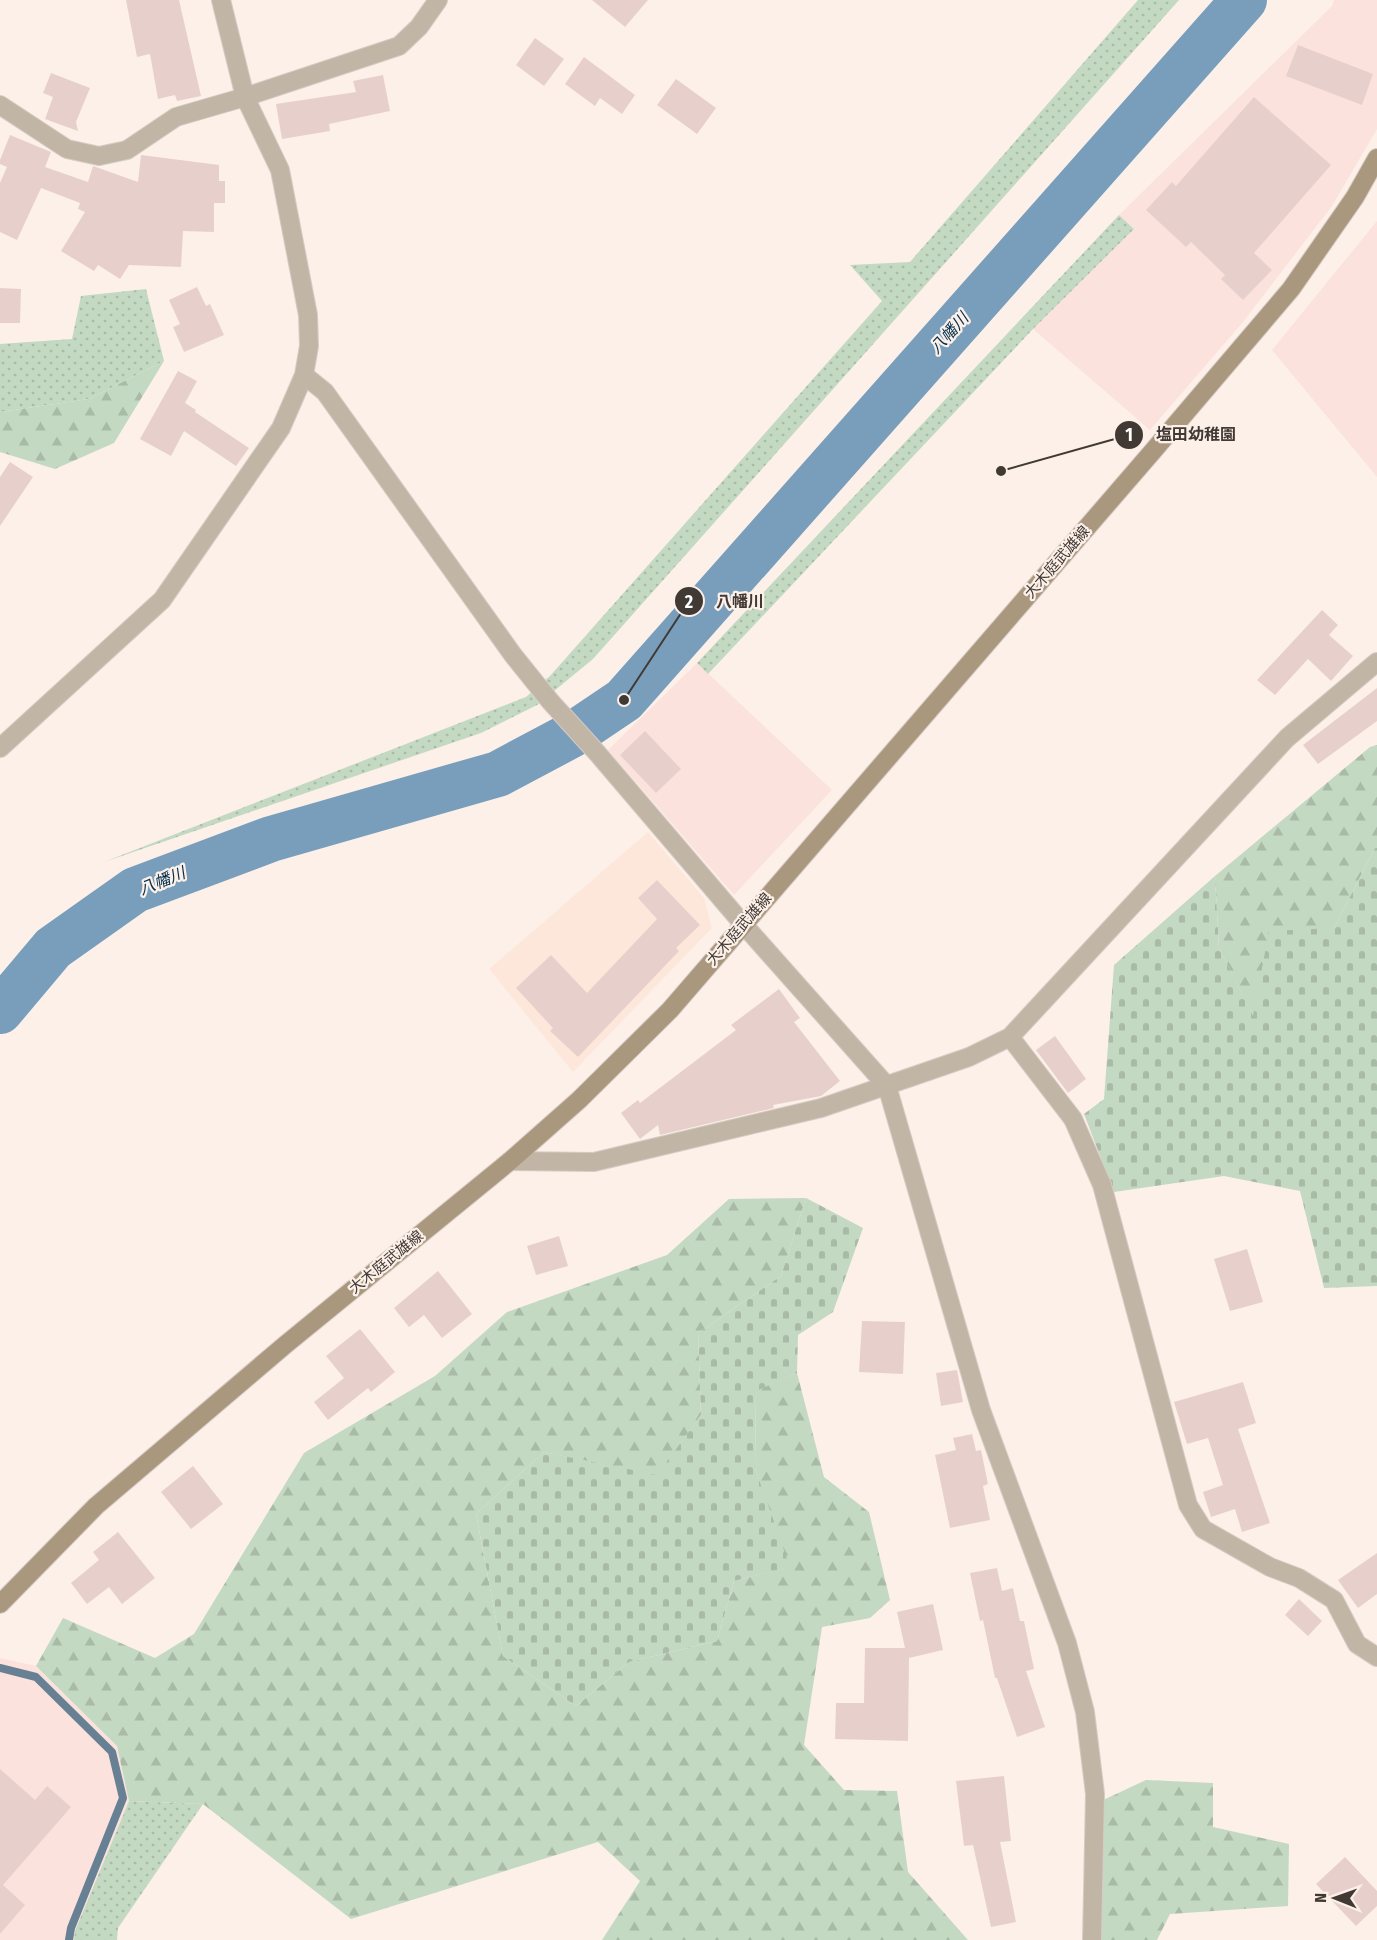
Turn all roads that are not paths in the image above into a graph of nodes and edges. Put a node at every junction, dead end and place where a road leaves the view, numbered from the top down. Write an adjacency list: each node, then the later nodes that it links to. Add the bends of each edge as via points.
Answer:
1 (221, 0): 3 (street)
2 (438, 0): 3 (street, via 399,46)
3 (245, 97): 4 (street, via 176,117 127,150 99,156 67,149); 6 (street, via 280,170 308,315 309,346)
4 (0, 105)
5 (1377, 158): 9 (main road, 大木庭武雄線, via 1355,197 1291,289)
6 (304, 375): 8 (street, via 281,428 162,600); 9 (street, via 325,392 513,656)
7 (1377, 662): 10 (street, via 1287,738)
8 (0, 748)
9 (743, 924): 11 (street); 12 (main road, 大木庭武雄線, via 670,1010)
10 (1010, 1037): 11 (street, via 969,1057); 14 (street, via 1073,1119 1102,1185 1188,1505 1203,1529 1334,1600 1357,1644)
11 (887, 1086): 12 (street, via 821,1108 594,1162); 15 (street, via 981,1410 1068,1643 1085,1712 1095,1794)
12 (510, 1161): 13 (main road, 大木庭武雄線, via 96,1506)
13 (0, 1604)
14 (1377, 1657)
15 (1092, 1940)

